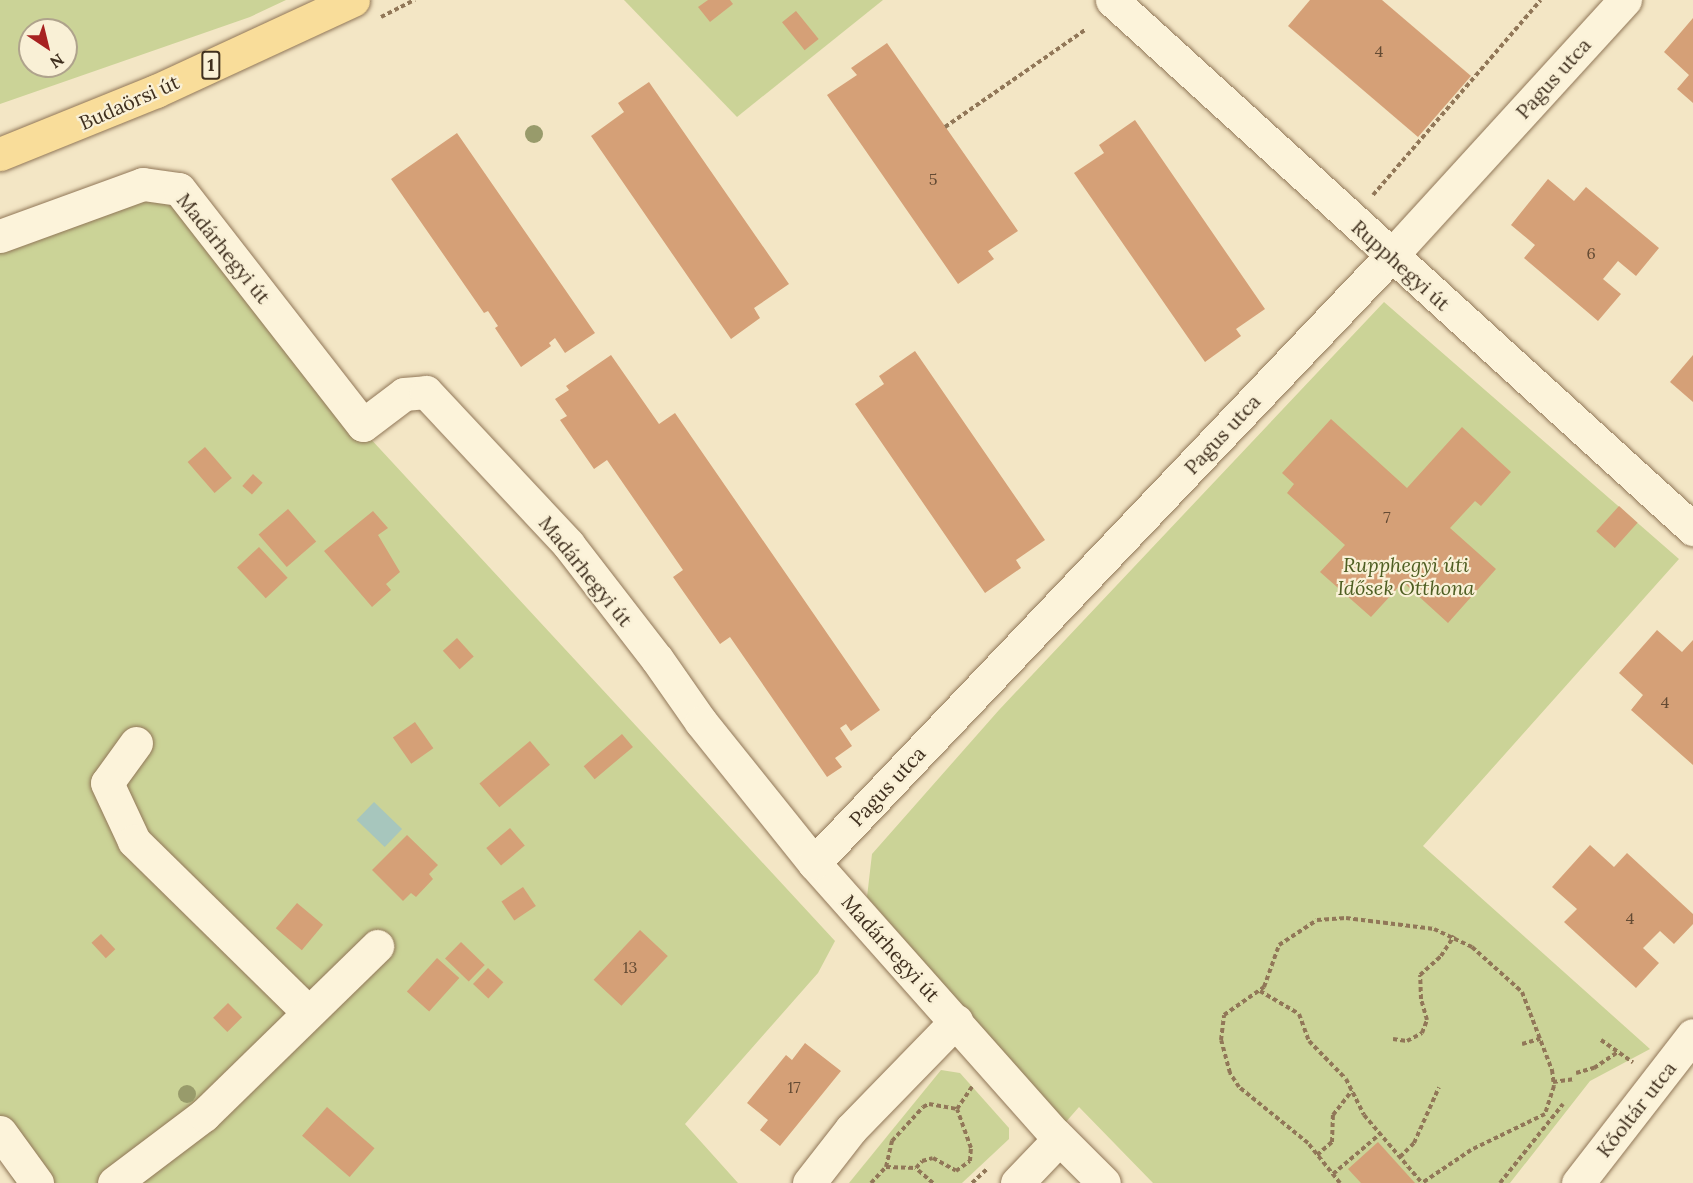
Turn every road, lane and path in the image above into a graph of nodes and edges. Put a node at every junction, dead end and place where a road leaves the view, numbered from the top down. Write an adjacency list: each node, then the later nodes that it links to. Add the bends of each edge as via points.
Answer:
1 (353, 0): 7 (main road, Budaörsi út / 1, via 145,96)
2 (1112, 0): 10 (street, Rupphegyi út)
3 (1541, 0): 8 (path)
4 (1625, 0): 10 (street, Pagus utca)
5 (1085, 30): 6 (path)
6 (945, 127)
7 (0, 154)
8 (1371, 198)
9 (0, 236): 13 (street, Madárhegyi út, via 143,184 179,189 363,425 404,394 426,392 522,492 568,544 700,722)
10 (1391, 256): 11 (street, Rupphegyi út); 13 (street, Pagus utca)
11 (1693, 529)
12 (136, 743): 17 (street, via 107,783 134,841)
13 (814, 863): 18 (street, Madárhegyi út)
14 (1454, 936): 16 (path, via 1434,929 1346,918 1317,921 1279,945); 20 (path, via 1442,956 1420,975 1427,1020 1422,1033 1407,1041); 21 (path, via 1518,987)
15 (377, 946): 17 (street)
16 (1260, 991): 27 (path, via 1299,1014 1309,1041 1346,1079); 35 (path, via 1224,1015 1221,1040 1230,1073 1244,1092)
17 (308, 1012): 41 (street, via 204,1115)
18 (956, 1021): 34 (street, Madárhegyi út); 42 (street, via 851,1129)
19 (1693, 1035): 50 (street, Kőoltár utca)
20 (1393, 1039)
21 (1540, 1039): 22 (path); 24 (path)
22 (1522, 1044)
23 (1618, 1052): 24 (path, via 1594,1068)
24 (1553, 1082): 30 (path)
25 (974, 1084): 29 (path)
26 (1439, 1087): 36 (path, via 1414,1143)
27 (1352, 1091): 33 (path, via 1364,1115); 35 (path, via 1333,1115 1332,1142)
28 (1563, 1104): 31 (path)
29 (957, 1109): 37 (path, via 929,1104 923,1107 892,1141); 38 (path, via 971,1148 969,1164 953,1171 930,1157)
30 (1545, 1114): 31 (path); 48 (path, via 1471,1150)
31 (1551, 1119): 49 (path)
32 (0, 1132): 40 (street)
33 (1380, 1133): 36 (path); 39 (path)
34 (1059, 1139): 45 (street); 46 (street, Madárhegyi út)
35 (1317, 1155): 39 (path)
36 (1400, 1157): 48 (path)
37 (886, 1167): 38 (path); 43 (path)
38 (916, 1168): 44 (path)
39 (1333, 1174): 47 (path)
40 (37, 1183)
41 (114, 1183)
42 (809, 1183)
43 (871, 1183)
44 (933, 1183)
45 (1017, 1183)
46 (1104, 1183)
47 (1340, 1183)
48 (1422, 1183)
49 (1500, 1183)
50 (1578, 1183)

